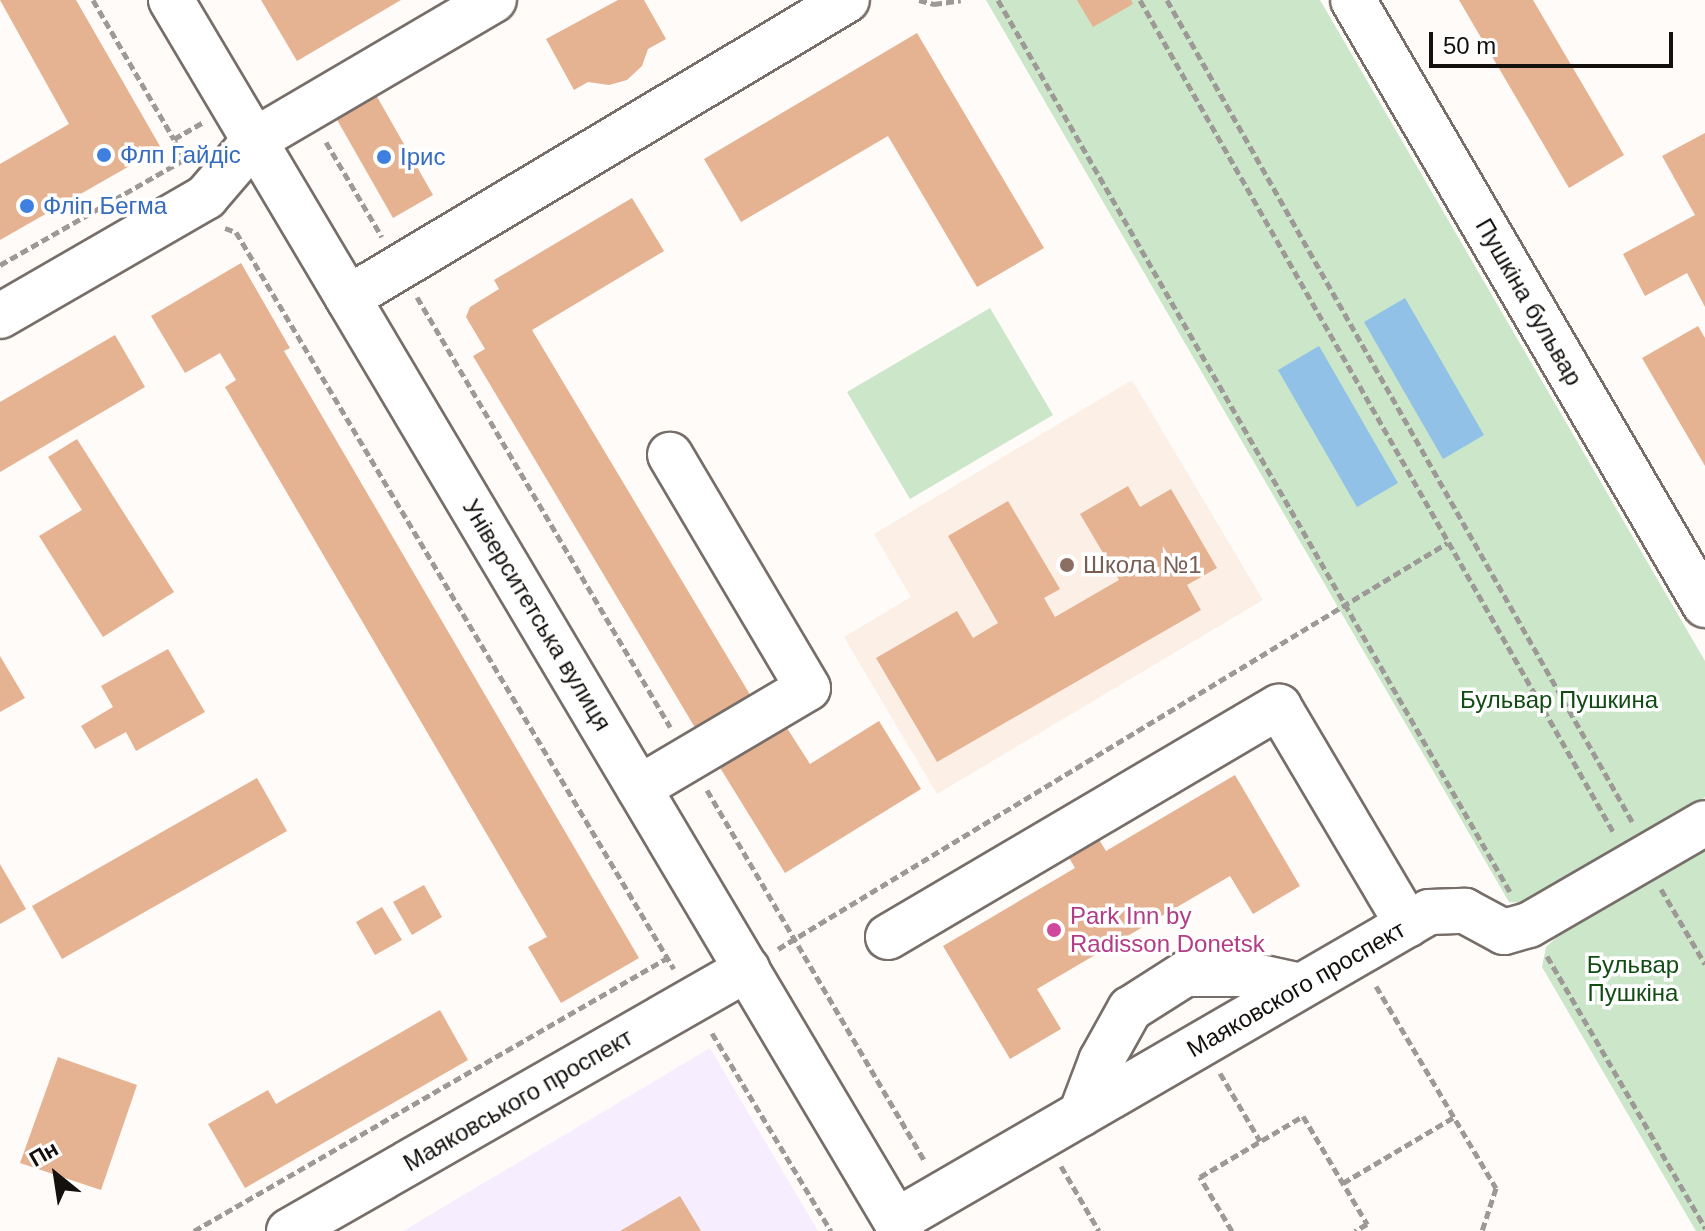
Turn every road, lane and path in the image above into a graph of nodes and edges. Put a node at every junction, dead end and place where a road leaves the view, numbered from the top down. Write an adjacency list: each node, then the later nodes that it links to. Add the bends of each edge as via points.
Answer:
1 (93, 0): 12 (path)
2 (171, 0): 13 (street, Університетська вулиця)
3 (494, 0): 11 (street)
4 (847, 0): 15 (street)
5 (919, 0): 6 (path)
6 (961, 0)
7 (998, 0): 20 (path)
8 (1140, 0): 19 (path)
9 (1167, 0): 25 (path, via 1632,818)
10 (1353, 0): 21 (street, Пушкіна бульвар)
11 (307, 109): 13 (street); 15 (path)
12 (174, 139)
13 (255, 140): 16 (street, Університетська вулиця); 17 (street, via 206,197)
14 (222, 227): 31 (path, via 236,232)
15 (400, 267): 16 (street); 22 (path)
16 (348, 298): 23 (street, Університетська вулиця)
17 (0, 316)
18 (670, 455): 22 (street, via 808,688)
19 (1447, 543): 20 (path); 25 (path, via 1611,831)
20 (1344, 603): 27 (path); 29 (path)
21 (1705, 605)
22 (689, 759): 23 (street); 29 (path)
23 (639, 788): 33 (street, Університетська вулиця)
24 (1705, 823): 25 (street, Маяковского проспект)
25 (1643, 858): 27 (street, Маяковского проспект); 32 (path)
26 (1408, 925): 27 (street, Маяковского проспект, via 1429,912 1465,911 1504,932); 28 (street, via 1279,707); 30 (street, Маяковского проспект)
27 (1529, 925): 44 (path)
28 (888, 937)
29 (795, 939): 33 (path); 42 (path)
30 (1357, 954): 34 (street, Маяковского проспект); 38 (path)
31 (667, 958): 35 (path); 45 (path)
32 (1705, 964)
33 (747, 969): 35 (street, Маяковського проспект); 43 (street, Університетська вулиця)
34 (1301, 986): 36 (street, Маяковского проспект); 37 (street, via 1246,974 1185,974 1130,1009 1101,1061)
35 (693, 1000): 46 (street, Маяковського проспект); 47 (path)
36 (1203, 1044): 37 (street, Маяковского проспект); 40 (path)
37 (1081, 1114): 39 (street, Маяковского проспект)
38 (1454, 1117): 41 (path); 51 (path, via 1496,1188)
39 (1043, 1136): 42 (street, Маяковского проспект); 48 (path)
40 (1260, 1141): 41 (path, via 1303,1116); 49 (path, via 1200,1177)
41 (1343, 1183): 50 (path, via 1367,1224)
42 (944, 1193): 43 (street, Маяковского проспект)
43 (899, 1226)
44 (1705, 1228)
45 (194, 1231)
46 (289, 1231)
47 (831, 1231)
48 (1099, 1231)
49 (1232, 1231)
50 (1355, 1231)
51 (1482, 1231)

